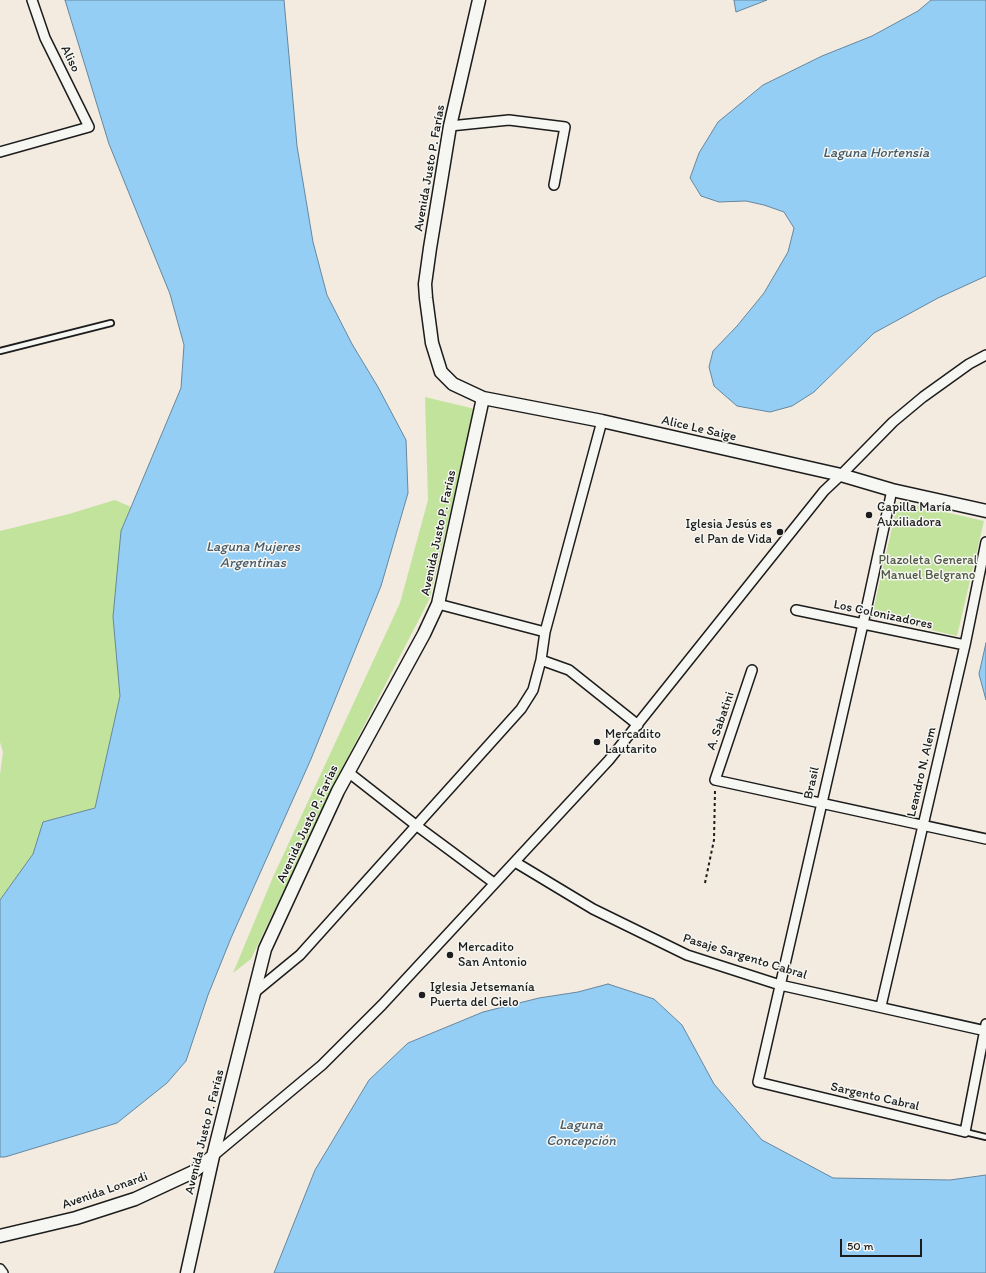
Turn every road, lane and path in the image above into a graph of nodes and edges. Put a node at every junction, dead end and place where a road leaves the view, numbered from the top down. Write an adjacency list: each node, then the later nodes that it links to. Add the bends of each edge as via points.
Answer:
1 (32, 0): 4 (street, Aliso, via 45,38 89,127)
2 (479, 0): 3 (street, Avenida Justo P. Farías)
3 (450, 126): 5 (street, via 509,120 565,127); 7 (street, Avenida Justo P. Farías, via 425,284)
4 (0, 152)
5 (554, 185)
6 (111, 323): 8 (lane)
7 (432, 343): 10 (street, Alice Le Saige, via 441,372 453,384)
8 (0, 351)
9 (986, 355): 12 (street, via 968,364 923,397 893,422)
10 (483, 398): 11 (street, Alice Le Saige); 16 (street, Avenida Justo P. Farías)
11 (602, 421): 12 (street, Alice Le Saige); 19 (street)
12 (841, 475): 13 (street, Alice Le Saige); 23 (street, via 824,492)
13 (892, 490): 14 (street, Alice Le Saige); 18 (street, Brasil)
14 (986, 510)
15 (986, 542): 20 (street, Leandro N. Alem)
16 (438, 604): 19 (street); 24 (street, Avenida Justo P. Farías)
17 (796, 610): 18 (street, Los Colonizadores)
18 (862, 624): 20 (street, Los Colonizadores); 26 (street, Brasil)
19 (545, 632): 21 (street)
20 (965, 645): 27 (street, Leandro N. Alem)
21 (541, 660): 23 (street, via 569,670); 28 (street, via 533,690 521,709)
22 (752, 670): 25 (street, A. Sabatini)
23 (638, 725): 30 (street)
24 (348, 772): 28 (street); 34 (street, Avenida Justo P. Farías, via 265,949)
25 (715, 780): 26 (street); 32 (path, via 714,840)
26 (821, 803): 27 (street); 33 (street, Brasil)
27 (923, 825): 29 (street); 35 (street, Leandro N. Alem)
28 (417, 826): 31 (street); 34 (street, via 300,955)
29 (986, 839)
30 (515, 862): 31 (street); 33 (street, Pasaje Sargento Cabral, via 593,909 687,955)
31 (494, 883): 40 (street, via 382,1006 322,1064)
32 (705, 883)
33 (780, 985): 35 (street, Pasaje Sargento Cabral); 37 (street, Brasil)
34 (255, 992): 40 (street, Avenida Justo P. Farías)
35 (881, 1006): 36 (street, Pasaje Sargento Cabral)
36 (986, 1029): 38 (street)
37 (758, 1082): 38 (street, Sargento Cabral)
38 (965, 1132): 39 (lane, Sargento Cabral)
39 (986, 1137)
40 (213, 1156): 41 (street, Avenida Lonardi, via 194,1172 135,1198 76,1218); 44 (street, Avenida Justo P. Farías)
41 (0, 1236)
42 (0, 1269): 43 (street)
43 (3, 1273)
44 (187, 1273)

